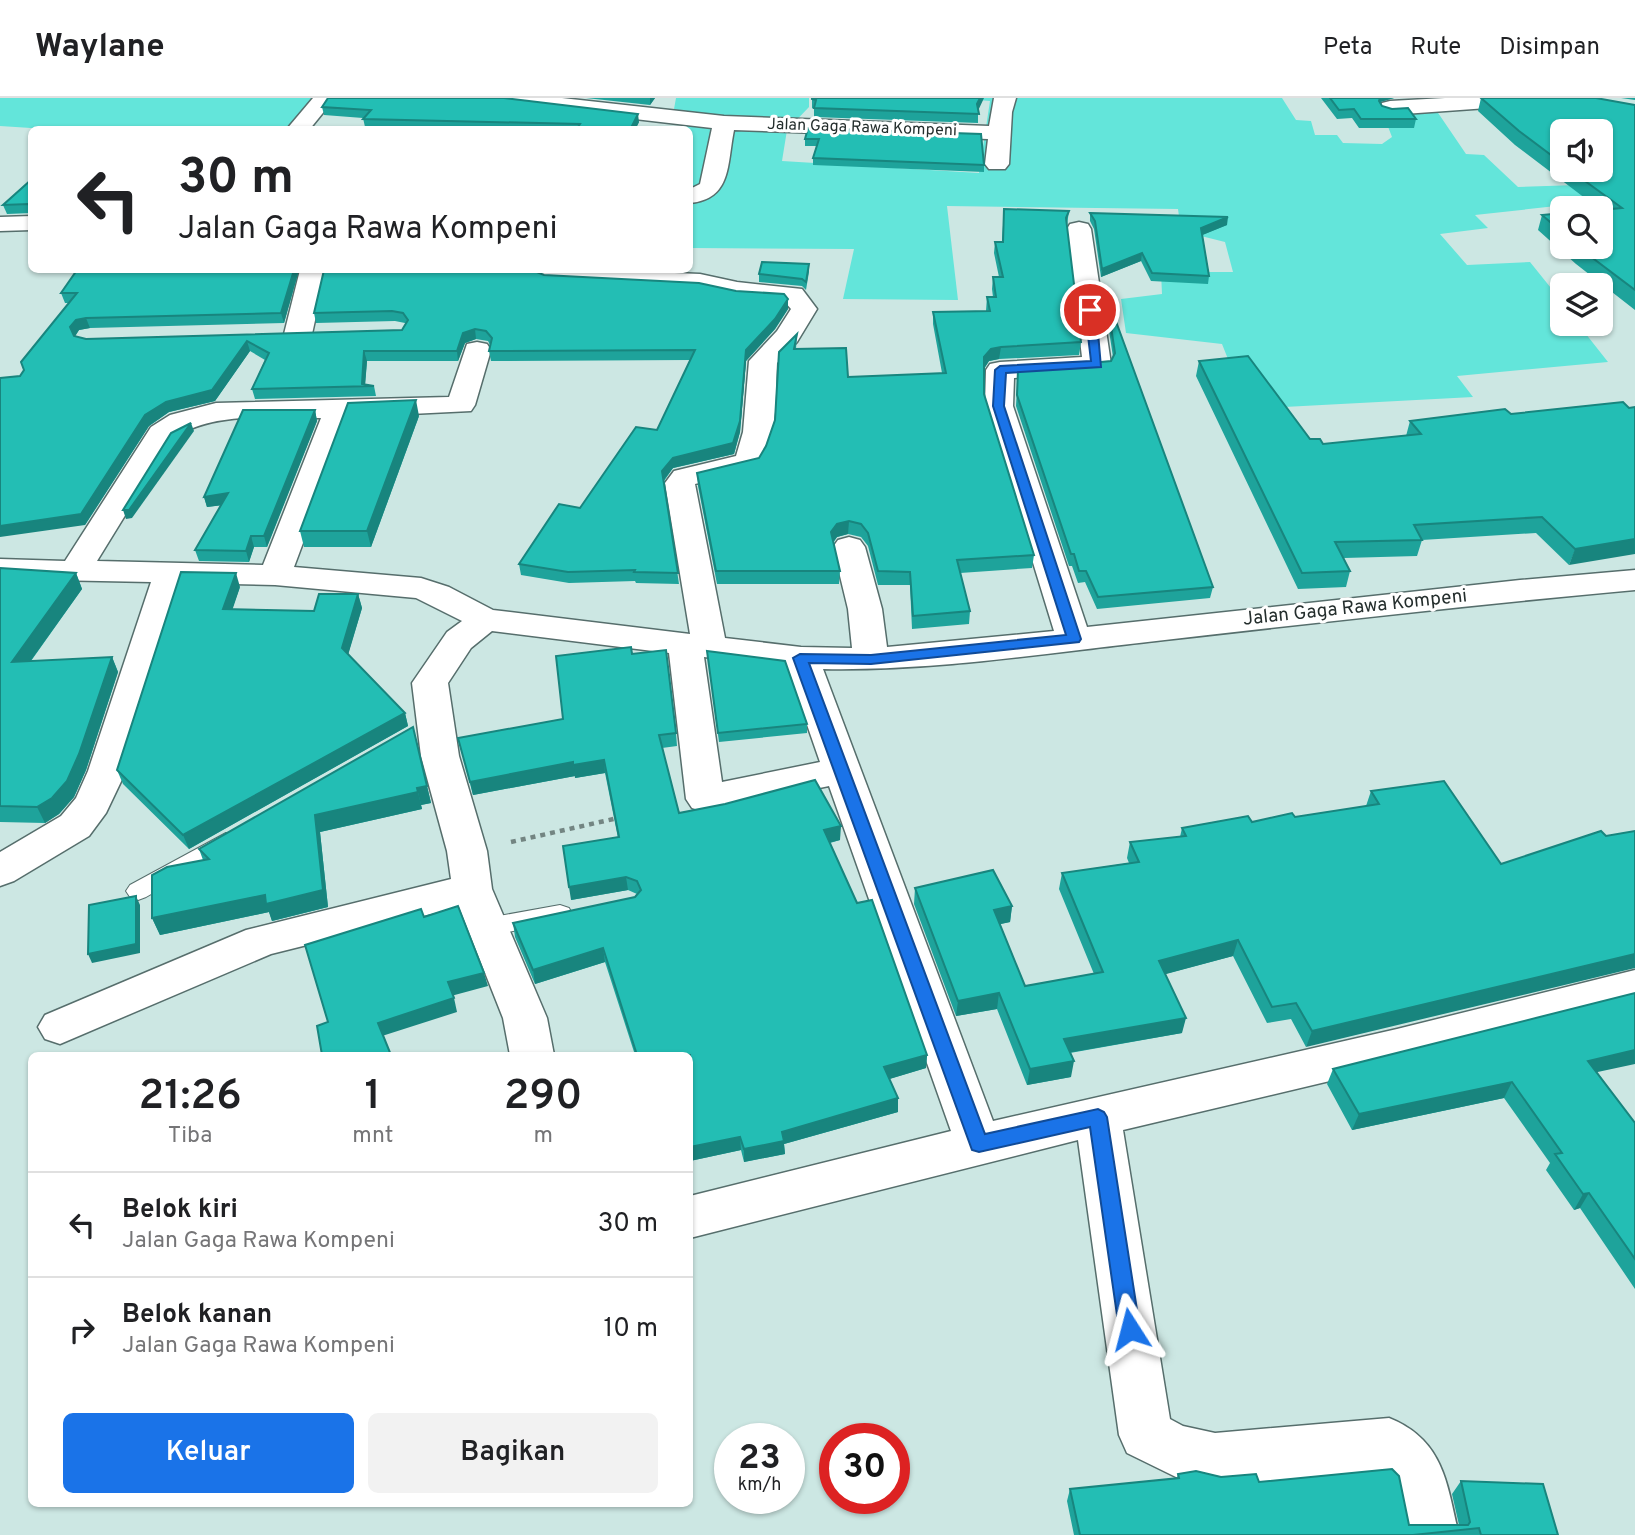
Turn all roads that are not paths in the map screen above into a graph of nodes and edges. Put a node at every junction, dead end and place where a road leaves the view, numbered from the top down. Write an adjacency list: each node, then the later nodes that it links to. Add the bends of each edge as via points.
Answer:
1 (324, 98): 8 (street)
2 (505, 98): 5 (street, Jalan Gaga Rawa Kompeni)
3 (1005, 98): 9 (street)
4 (1545, 98): 6 (street)
5 (651, 106): 7 (street, Jalan Gaga Rawa Kompeni)
6 (1390, 108)
7 (724, 123): 9 (street, Jalan Gaga Rawa Kompeni); 11 (street, via 711,187)
8 (300, 126)
9 (1000, 133): 10 (street)
10 (997, 164)
11 (693, 196)
12 (0, 223): 13 (street)
13 (28, 223)
14 (1079, 229): 29 (street, via 1097,364 1000,370 999,406)
15 (312, 273): 19 (street)
16 (544, 273): 30 (street, via 700,282 793,295 804,309 763,362 753,454 746,463 684,477 680,483)
17 (325, 333): 19 (street)
18 (270, 334): 19 (street)
19 (298, 334)
20 (477, 350): 21 (street, via 461,405)
21 (339, 408): 24 (street, via 216,412 174,424 161,433); 26 (street)
22 (849, 547): 32 (street, via 865,609)
23 (0, 569): 24 (street, Jalan Gaga Rawa Kompeni)
24 (75, 570): 25 (street, Jalan Gaga Rawa Kompeni)
25 (170, 571): 26 (street, Jalan Gaga Rawa Kompeni); 36 (street, via 107,771 92,804 75,826)
26 (275, 575): 28 (street, Jalan Gaga Rawa Kompeni, via 421,588)
27 (1635, 580): 29 (street, Jalan Gaga Rawa Kompeni)
28 (485, 620): 30 (street, Jalan Gaga Rawa Kompeni); 35 (street, via 459,640 430,682 424,728 440,756)
29 (1074, 639): 32 (street, Jalan Gaga Rawa Kompeni)
30 (697, 646): 31 (street, Jalan Gaga Rawa Kompeni); 33 (street, via 705,799)
31 (800, 658): 32 (street, Jalan Gaga Rawa Kompeni); 33 (street)
32 (871, 659)
33 (842, 770): 44 (street)
34 (245, 830): 37 (lane)
35 (470, 870): 39 (street); 41 (street, via 261,941)
36 (0, 872)
37 (138, 891)
38 (577, 911): 39 (lane)
39 (488, 927): 42 (street, via 524,1018)
40 (1635, 988): 43 (street)
41 (61, 1027)
42 (531, 1052)
43 (1098, 1117): 44 (street); 46 (street, via 1146,1435 1176,1451 1214,1461 1389,1444 1419,1474)
44 (979, 1144): 45 (street)
45 (693, 1216)
46 (1431, 1535)

